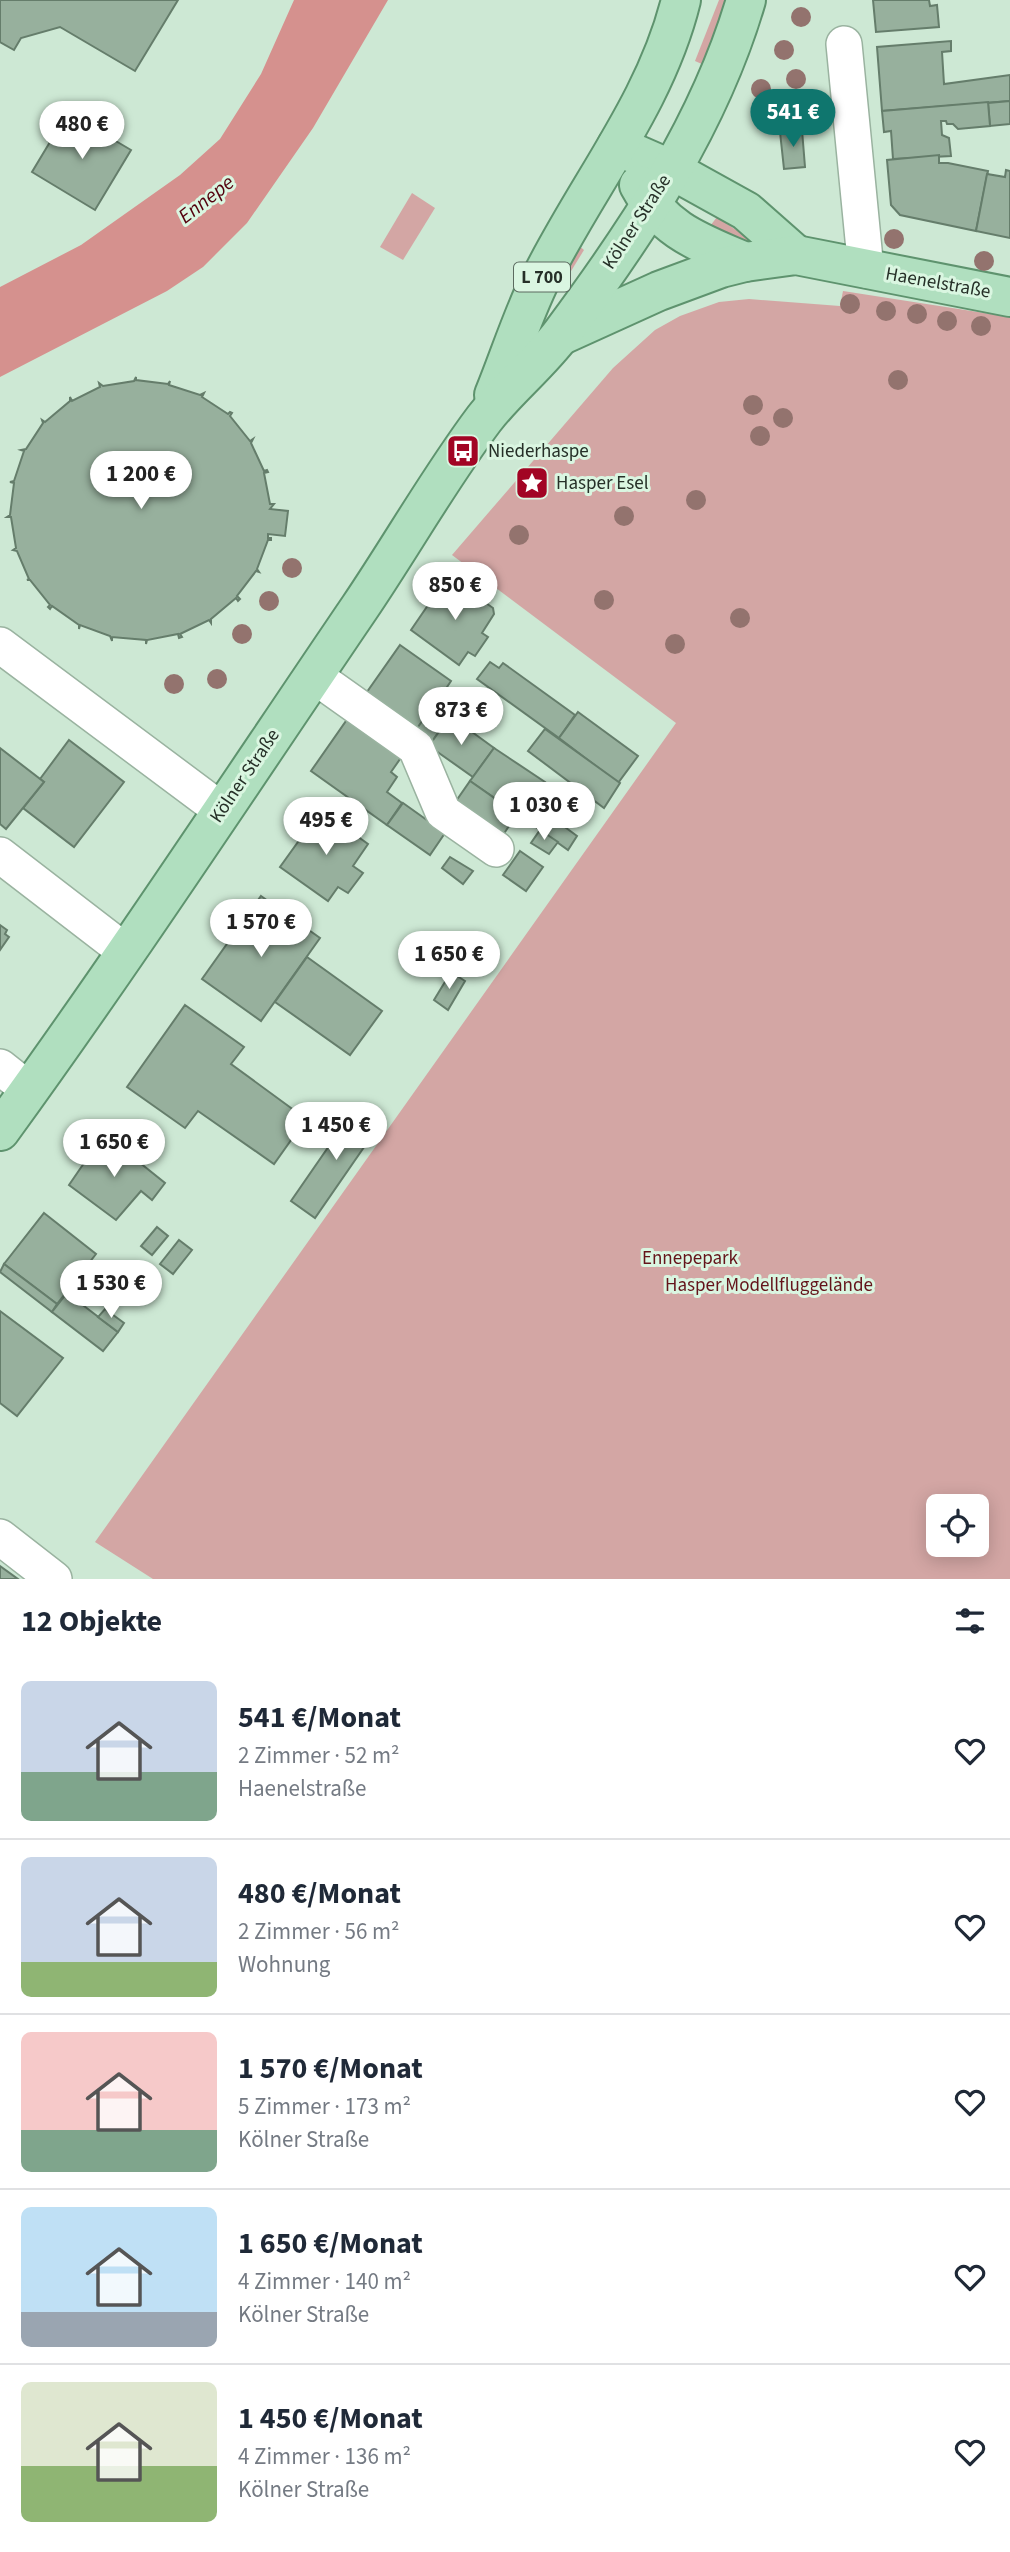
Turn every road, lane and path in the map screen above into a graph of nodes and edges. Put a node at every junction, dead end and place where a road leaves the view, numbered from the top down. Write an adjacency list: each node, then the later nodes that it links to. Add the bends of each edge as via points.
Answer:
1 (681, 0): 4 (main road, Kölner Straße / L 700, via 658,69)
2 (746, 0): 5 (main road, Kölner Straße / L 700, via 712,91)
3 (844, 44): 9 (lane, Haenelstraße)
4 (617, 146): 5 (main road, Haenelstraße); 6 (main road); 12 (main road, Kölner Straße / L 700, via 541,278)
5 (672, 170): 6 (main road, Kölner Straße / L 700); 7 (main road, Haenelstraße, via 746,211)
6 (651, 207): 8 (main road, via 685,235); 11 (main road, Kölner Straße / L 700)
7 (796, 255): 8 (main road, Haenelstraße); 9 (main road, Haenelstraße)
8 (745, 262): 11 (main road, L 700, via 659,290)
9 (866, 270): 10 (main road, Haenelstraße)
10 (1010, 297)
11 (560, 336): 12 (main road, Kölner Straße / L 700)
12 (486, 418): 14 (main road, Kölner Straße / L 700)
13 (0, 645): 15 (lane)
14 (313, 675): 15 (main road, Kölner Straße / L 700); 16 (lane, via 416,748 443,812)
15 (222, 810): 18 (main road, Kölner Straße / L 700)
16 (496, 849)
17 (0, 855): 18 (lane)
18 (126, 952): 20 (main road, Kölner Straße / L 700)
19 (0, 1067): 20 (lane)
20 (29, 1090): 21 (main road, Kölner Straße / L 700)
21 (0, 1131)
22 (0, 1537): 23 (lane)
23 (54, 1579)

